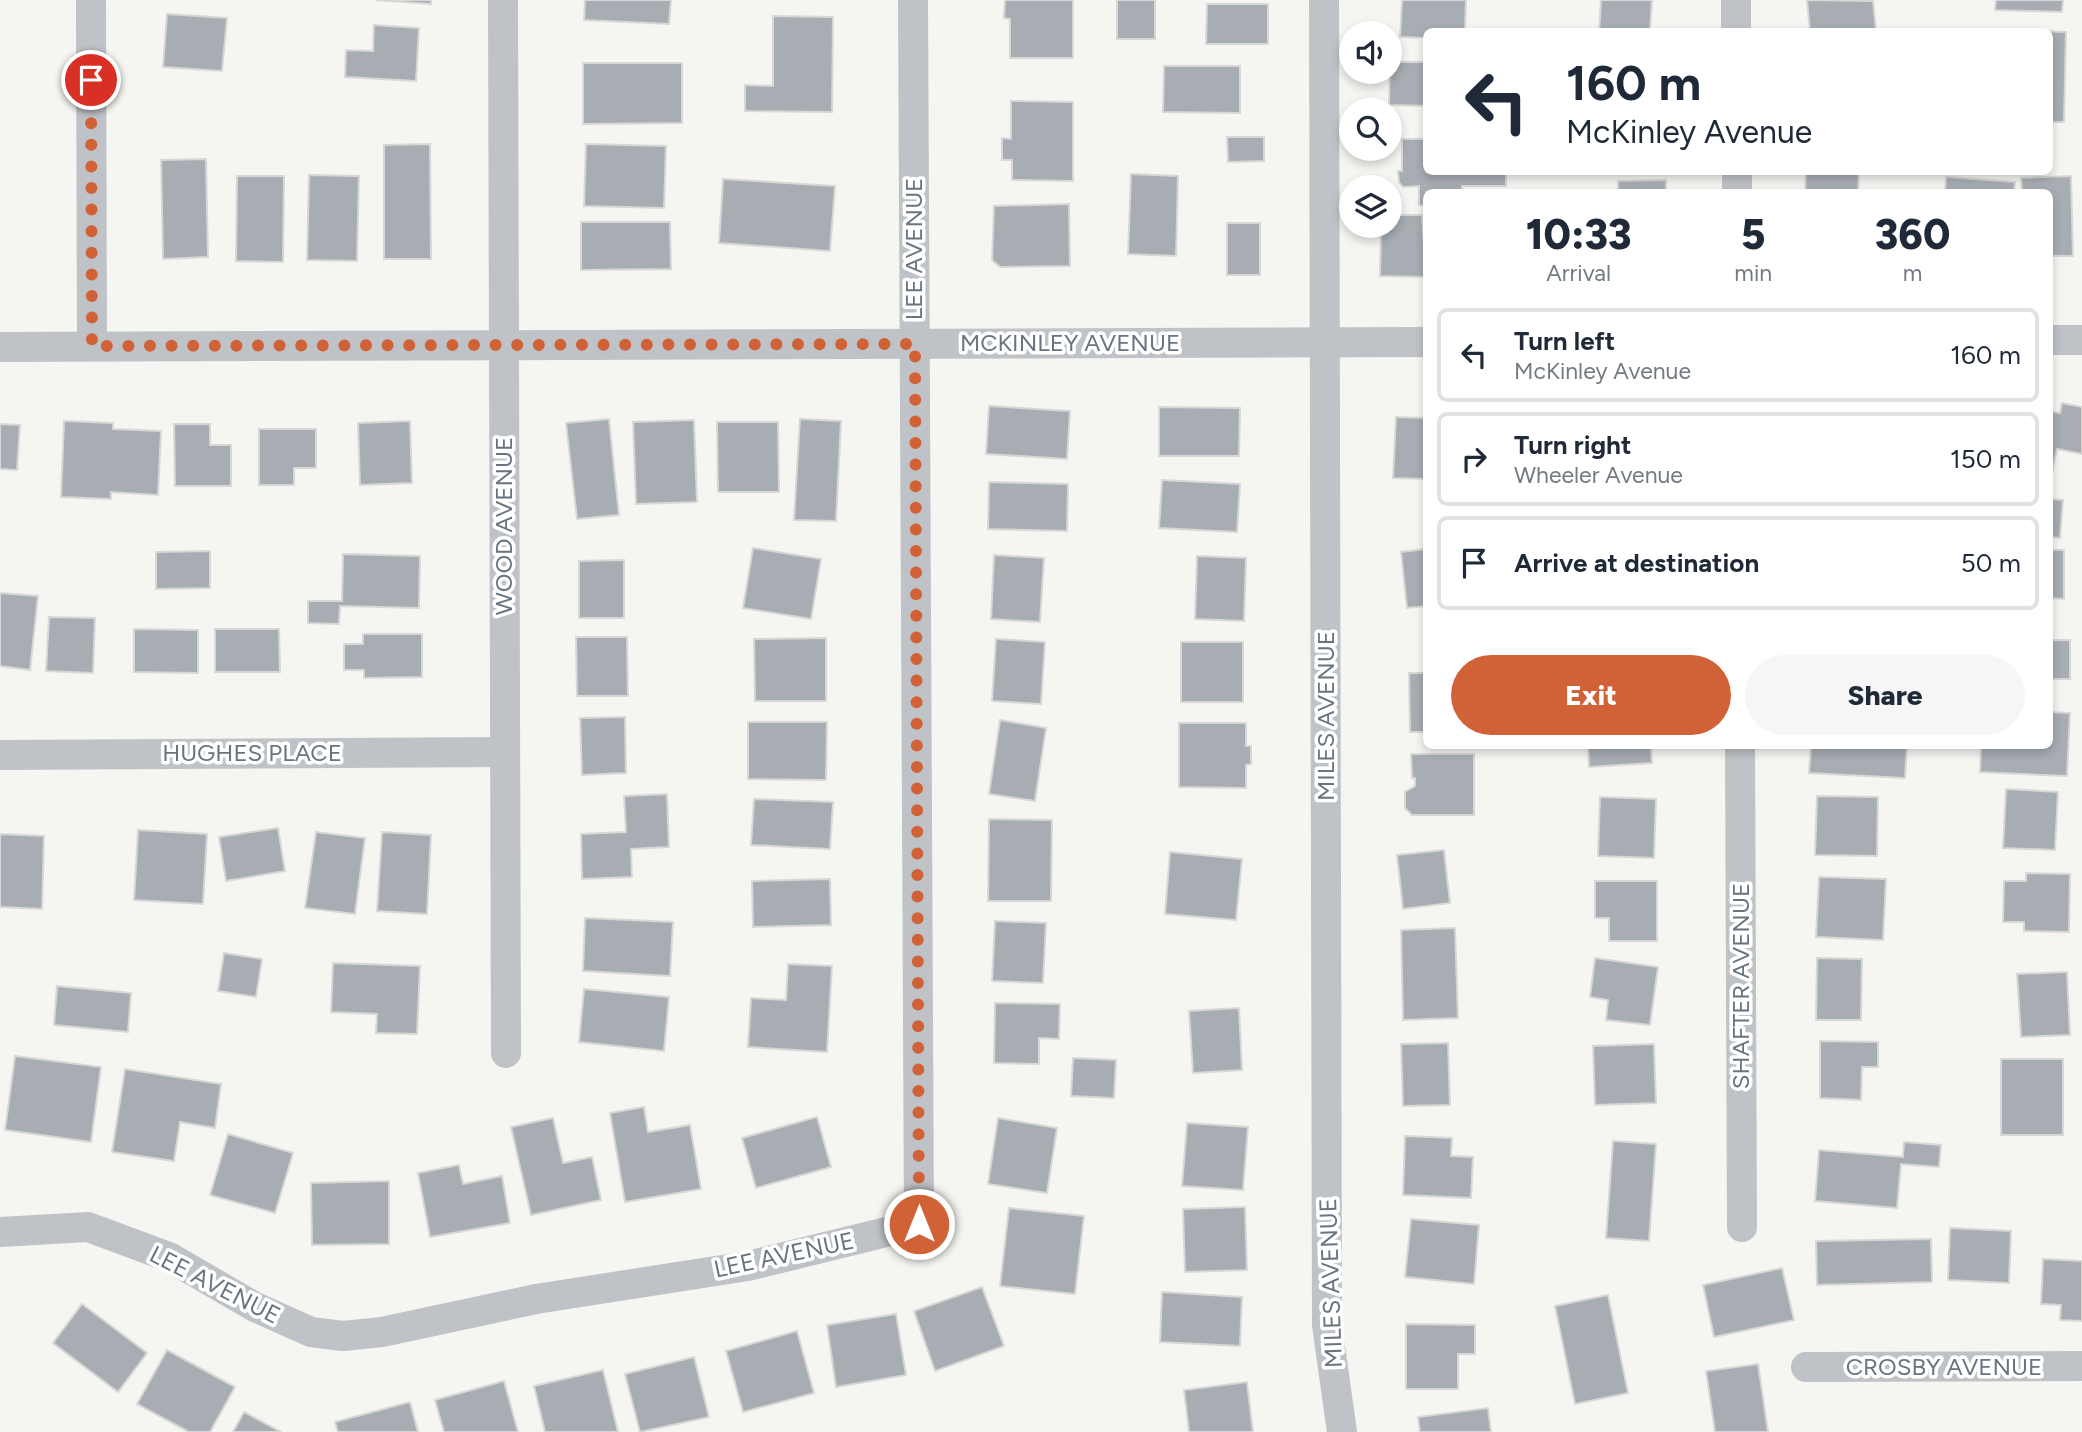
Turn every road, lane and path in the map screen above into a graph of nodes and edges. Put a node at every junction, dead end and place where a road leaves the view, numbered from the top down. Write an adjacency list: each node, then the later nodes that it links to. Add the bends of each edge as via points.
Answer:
1 (91, 0): 13 (street)
2 (503, 0): 12 (street, WOOD AVENUE)
3 (913, 0): 11 (street, LEE AVENUE)
4 (1324, 0): 9 (street, MILES AVENUE)
5 (1736, 0): 6 (street)
6 (1737, 28)
7 (2053, 340): 8 (street)
8 (2082, 340)
9 (1326, 342): 10 (street, MCKINLEY AVENUE); 11 (street, MCKINLEY AVENUE); 23 (street, MILES AVENUE, via 1327,1325)
10 (1423, 342)
11 (915, 344): 12 (street, MCKINLEY AVENUE); 20 (street, LEE AVENUE, via 919,1224 748,1266 536,1299 343,1336 311,1332 255,1307 169,1257 88,1227)
12 (503, 345): 13 (street, MCKINLEY AVENUE); 16 (street, WOOD AVENUE)
13 (92, 346): 14 (street, MCKINLEY AVENUE)
14 (0, 347)
15 (1740, 749): 19 (street, SHAFTER AVENUE)
16 (504, 752): 17 (street, HUGHES PLACE); 18 (street, WOOD AVENUE)
17 (0, 755)
18 (506, 1053)
19 (1742, 1227)
20 (0, 1232)
21 (2082, 1366): 22 (street, CROSBY AVENUE)
22 (1807, 1367)
23 (1342, 1432)

